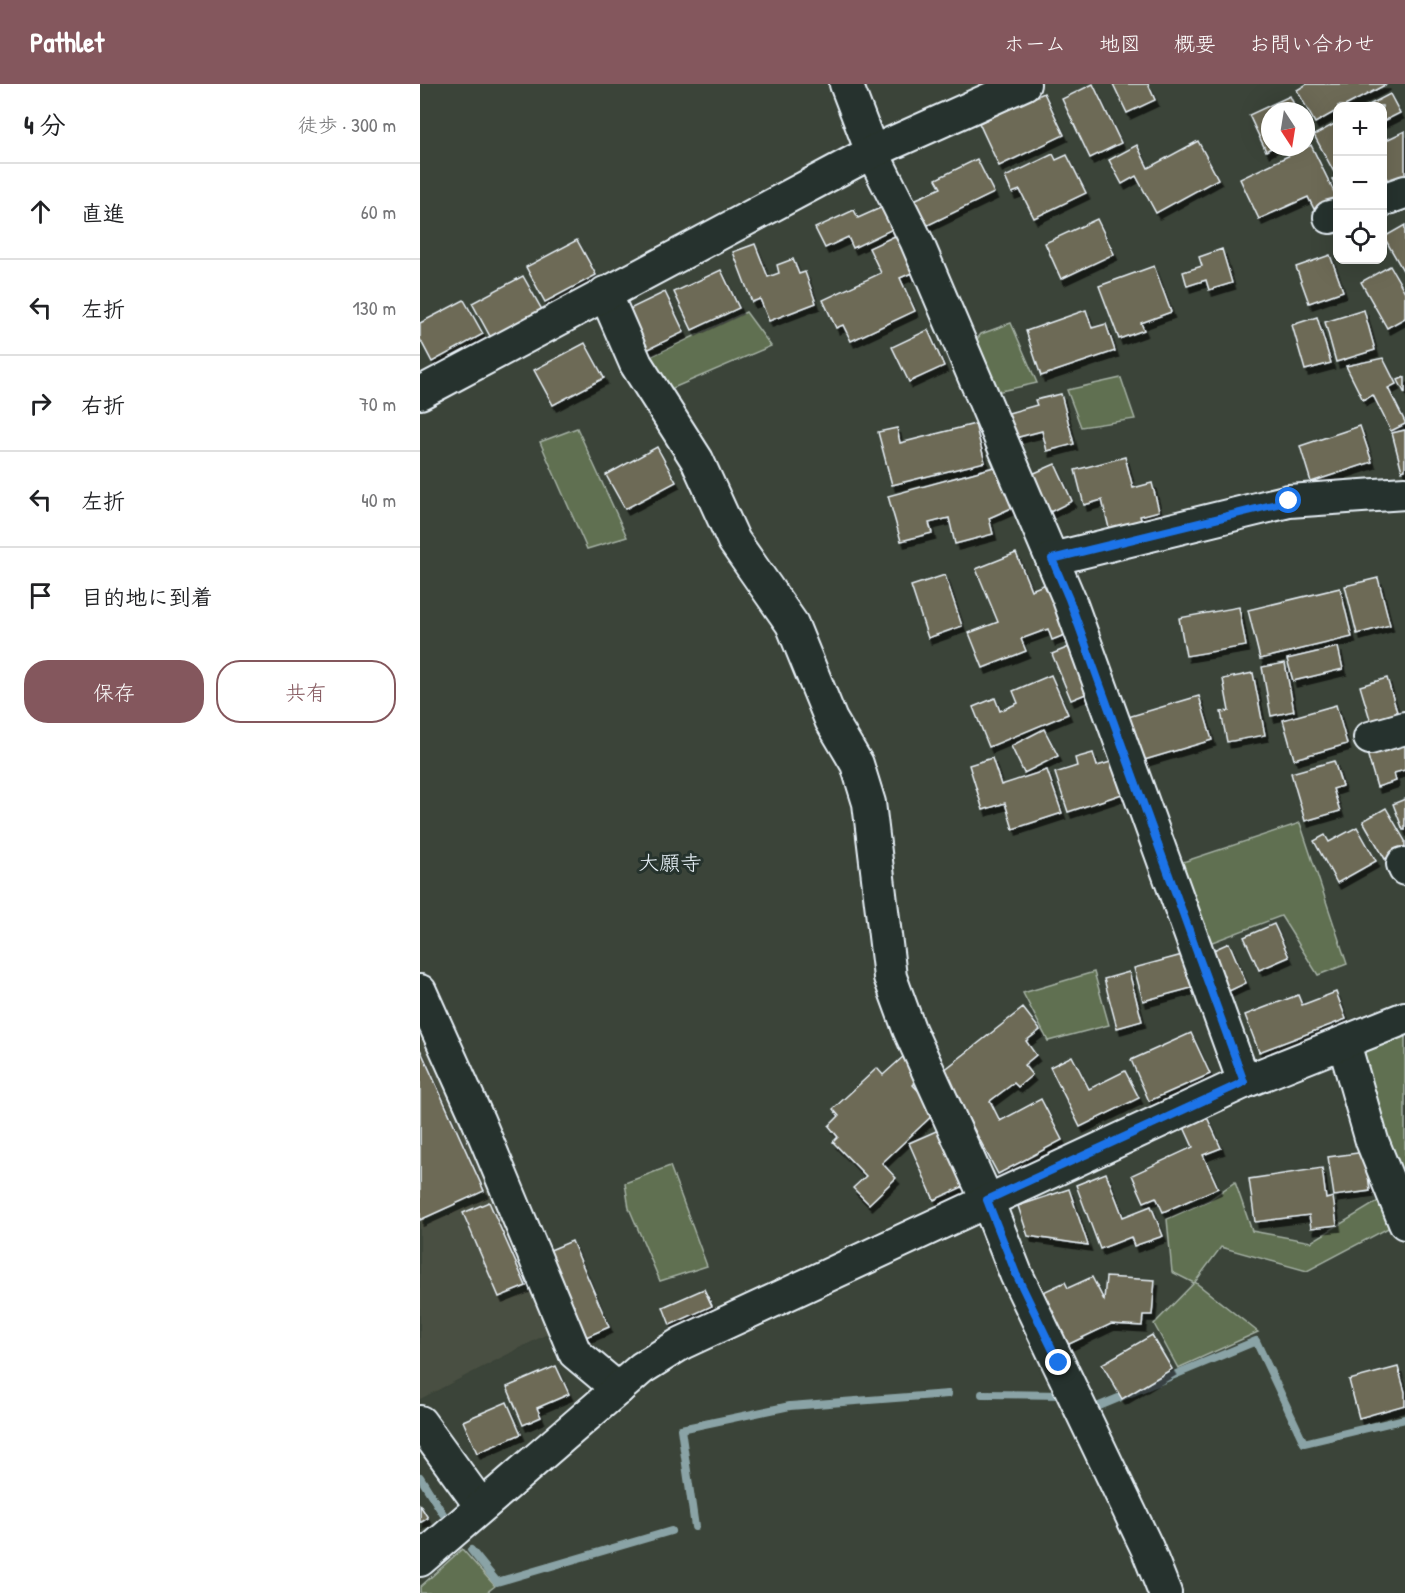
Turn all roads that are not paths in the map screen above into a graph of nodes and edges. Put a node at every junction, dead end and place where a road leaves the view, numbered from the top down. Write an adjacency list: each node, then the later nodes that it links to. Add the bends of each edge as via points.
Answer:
1 (846, 84): 3 (street)
2 (1024, 84): 3 (street)
3 (872, 152): 6 (street); 9 (street, via 916,240)
4 (1405, 192): 5 (street)
5 (1387, 199)
6 (605, 293): 7 (street); 16 (street, via 636,364 698,460 734,541 792,624 831,720 857,764 869,803 890,977 909,1029)
7 (420, 393)
8 (1405, 494): 9 (street, via 1289,501)
9 (1052, 559): 15 (street)
10 (1405, 728): 11 (street)
11 (1370, 738)
12 (420, 991): 18 (street, via 575,1353)
13 (1405, 1018): 14 (street)
14 (1344, 1043): 15 (street); 17 (street, via 1371,1141)
15 (1244, 1082): 16 (street)
16 (987, 1200): 18 (street, via 682,1342); 22 (street, via 1016,1274)
17 (1405, 1223)
18 (618, 1389): 20 (street)
19 (420, 1422): 20 (street)
20 (481, 1506): 21 (street)
21 (420, 1560)
22 (1165, 1593)

